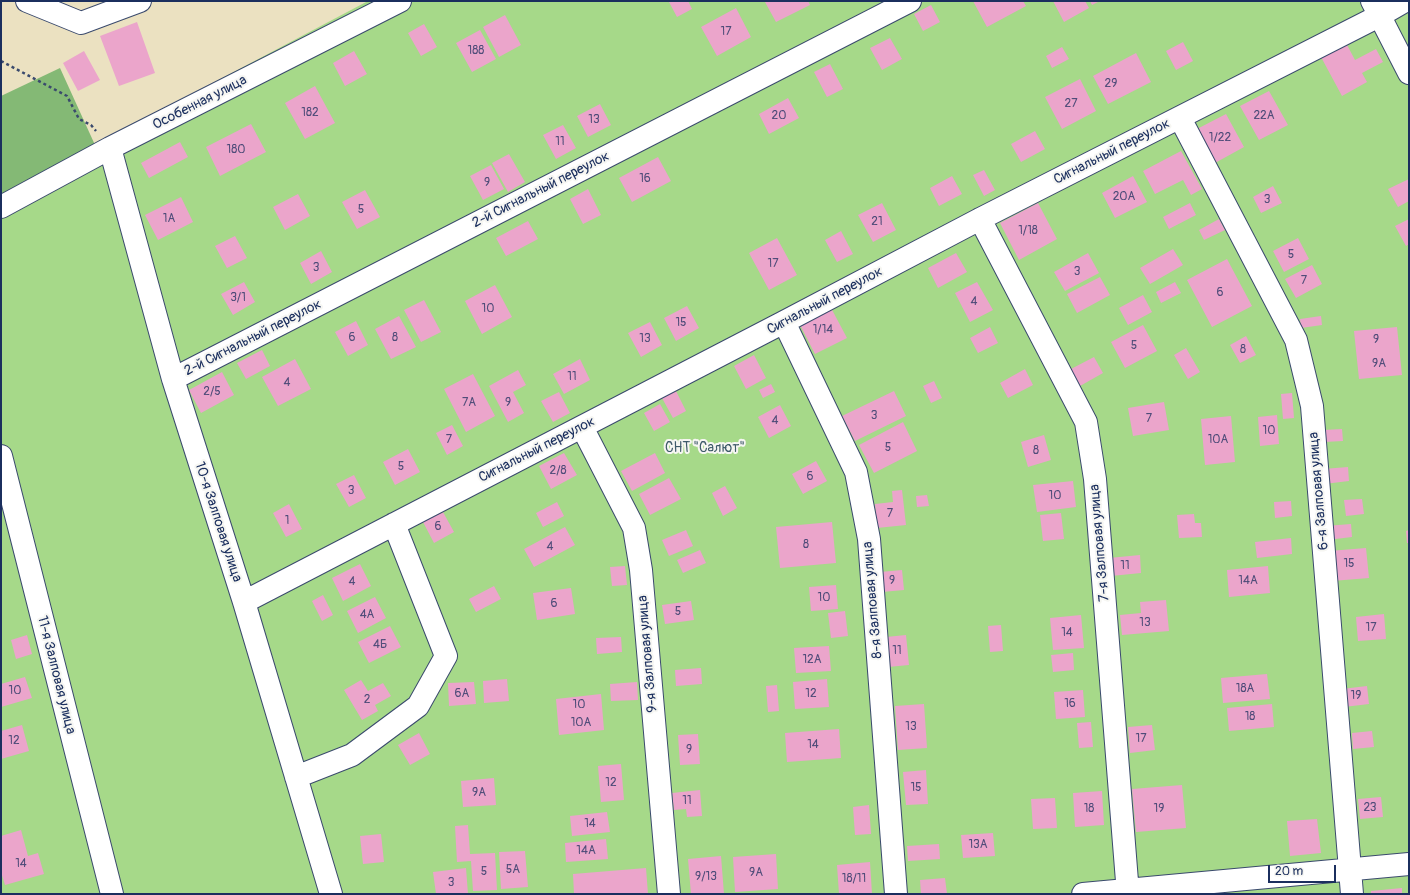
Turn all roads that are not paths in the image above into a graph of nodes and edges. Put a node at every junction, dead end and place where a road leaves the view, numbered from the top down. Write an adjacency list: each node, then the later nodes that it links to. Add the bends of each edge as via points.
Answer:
1 (27, 1): 2 (street, via 81,23)
2 (140, 1)
3 (400, 1): 9 (street, Особенная улица)
4 (910, 1): 13 (street, 2-й Сигнальный переулок)
5 (1405, 1): 6 (street, Сигнальный переулок)
6 (1376, 8): 7 (street); 8 (street, Сигнальный переулок)
7 (1409, 73)
8 (1180, 118): 11 (street, Сигнальный переулок); 20 (street, 6-я Залповая улица, via 1296,340 1312,406)
9 (110, 148): 10 (street, Особенная улица); 13 (street, 10-я Залповая улица)
10 (1, 207)
11 (980, 219): 12 (street, Сигнальный переулок); 21 (street, 7-я Залповая улица, via 1086,422 1095,479)
12 (784, 322): 14 (street, Сигнальный переулок); 25 (street, 8-я Залповая улица, via 856,472 869,539)
13 (173, 379): 17 (street, 10-я Залповая улица)
14 (582, 427): 16 (street, Сигнальный переулок); 24 (street, 9-я Залповая улица, via 634,528 641,570)
15 (1, 456): 22 (street, 11-я Залповая улица)
16 (394, 524): 17 (street, Сигнальный переулок); 18 (street, via 446,656 418,706 352,755)
17 (244, 602): 18 (street, 10-я Залповая улица)
18 (296, 777): 23 (street, 10-я Залповая улица)
19 (1409, 864): 20 (street)
20 (1350, 869): 21 (street); 27 (street, 6-я Залповая улица)
21 (1128, 892): 26 (street)
22 (112, 894)
23 (331, 894)
24 (669, 894)
25 (896, 894)
26 (1083, 894)
27 (1352, 894)

